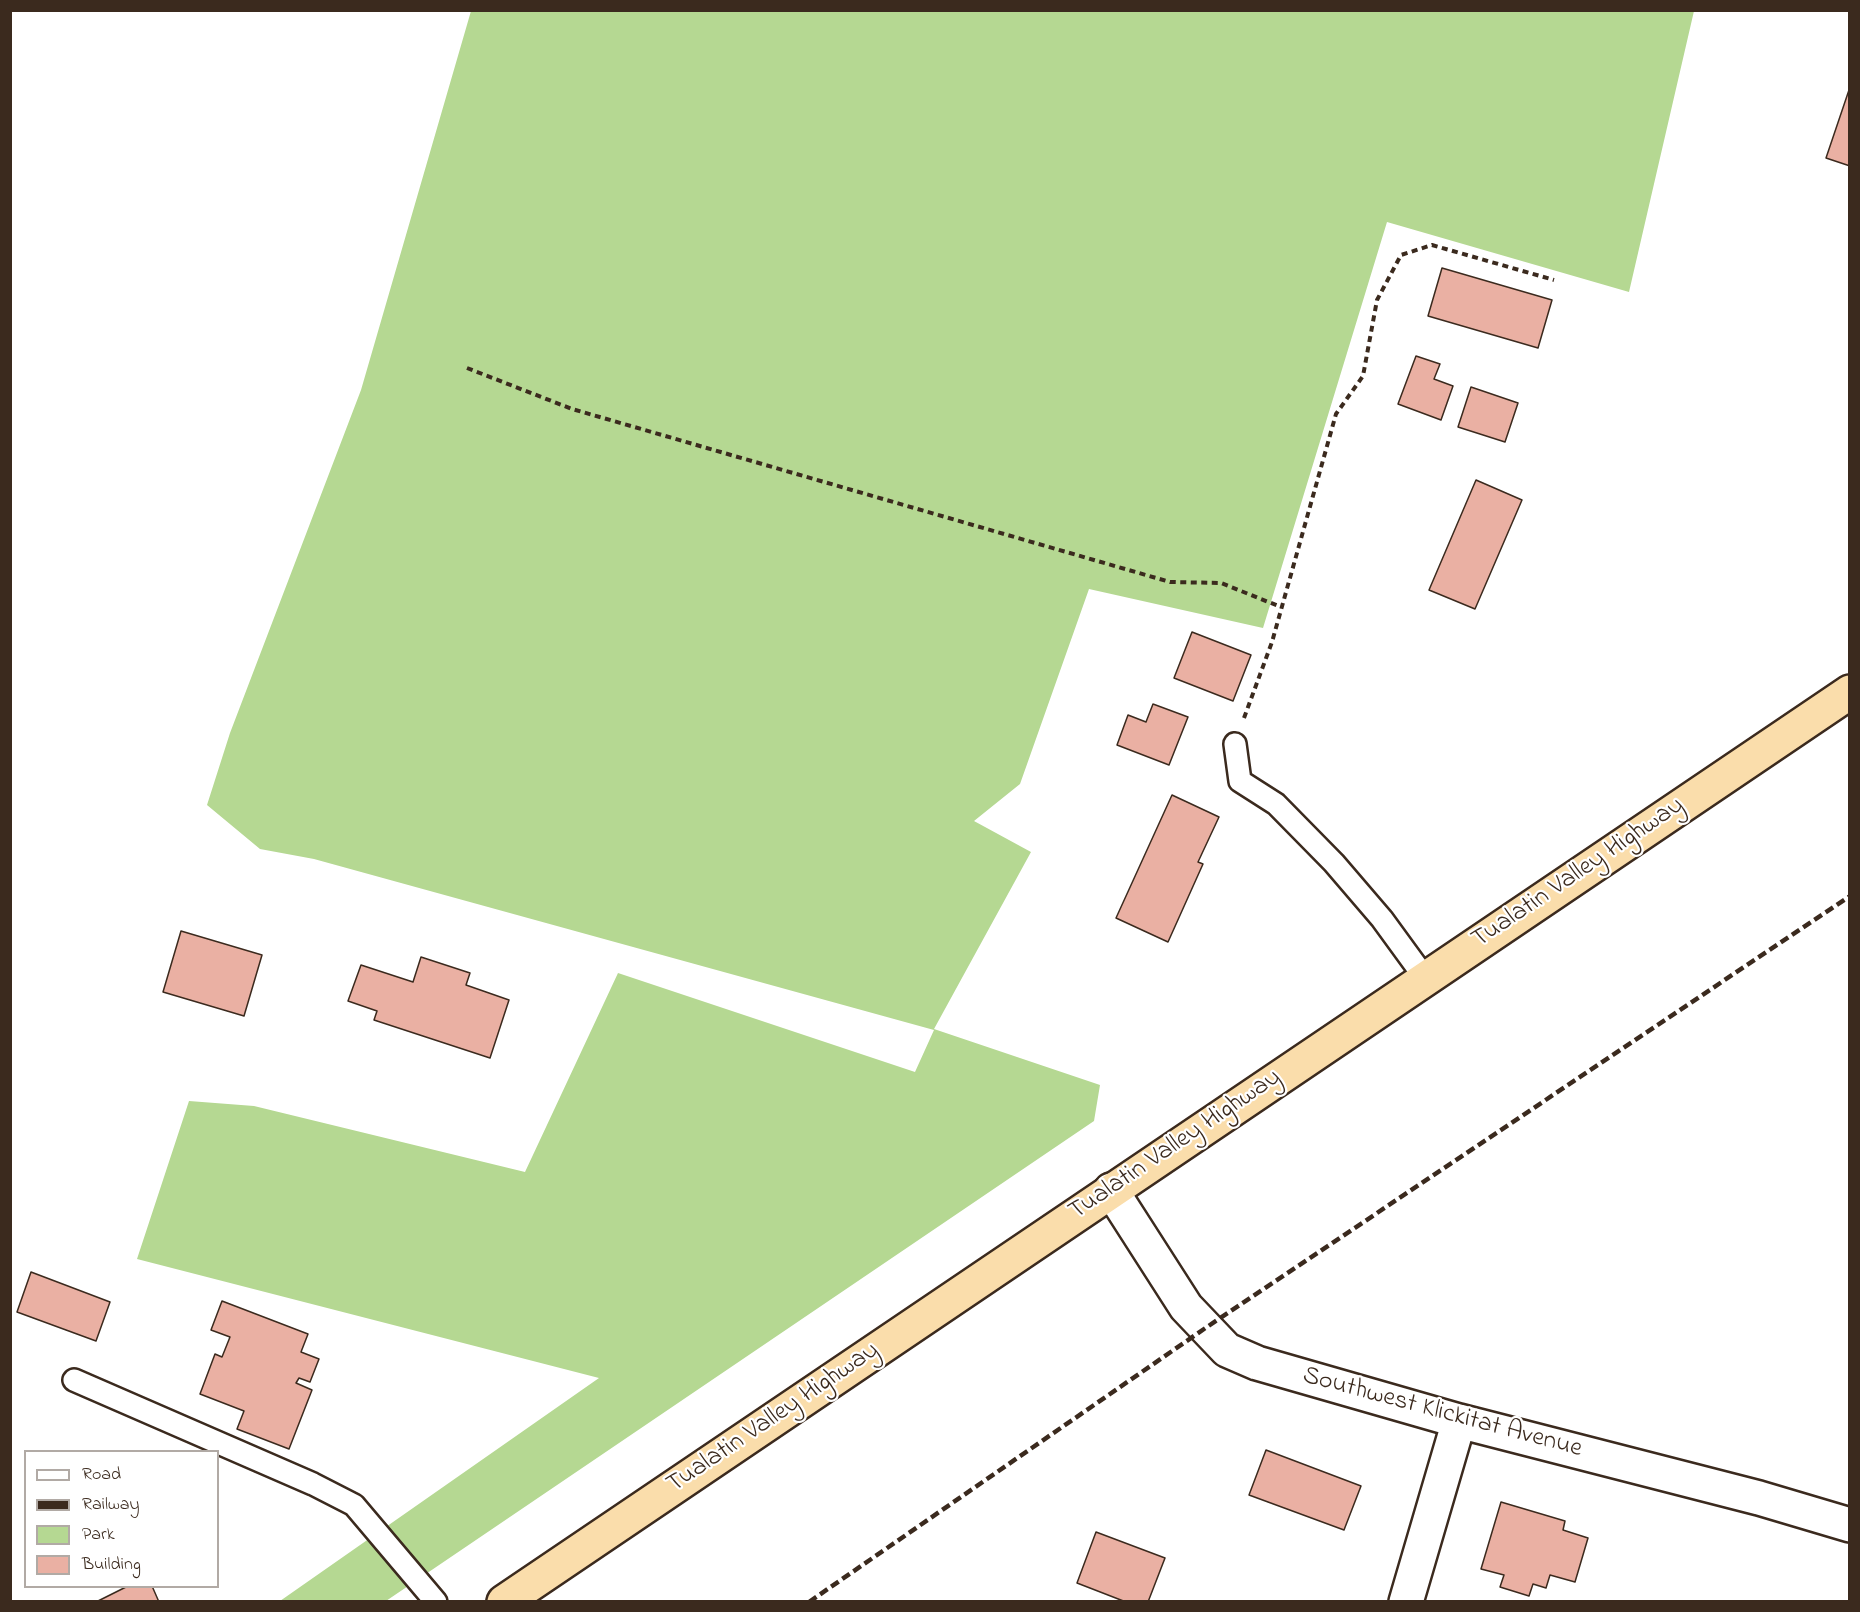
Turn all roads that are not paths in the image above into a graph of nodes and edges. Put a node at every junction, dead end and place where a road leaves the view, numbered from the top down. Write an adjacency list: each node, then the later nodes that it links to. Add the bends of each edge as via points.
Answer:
1 (1850, 692): 3 (highway, Tualatin Valley Highway)
2 (1235, 744): 3 (lane, via 1240,781 1276,804 1334,863)
3 (1425, 978): 4 (highway, Tualatin Valley Highway)
4 (1111, 1190): 6 (street, Southwest Klickitat Avenue, via 1186,1307 1227,1350 1257,1363); 9 (highway, Tualatin Valley Highway)
5 (74, 1380): 8 (lane, via 354,1505)
6 (1459, 1421): 7 (street, Southwest Klickitat Avenue); 10 (street)
7 (1850, 1525)
8 (435, 1602)
9 (504, 1602)
10 (1406, 1602)

